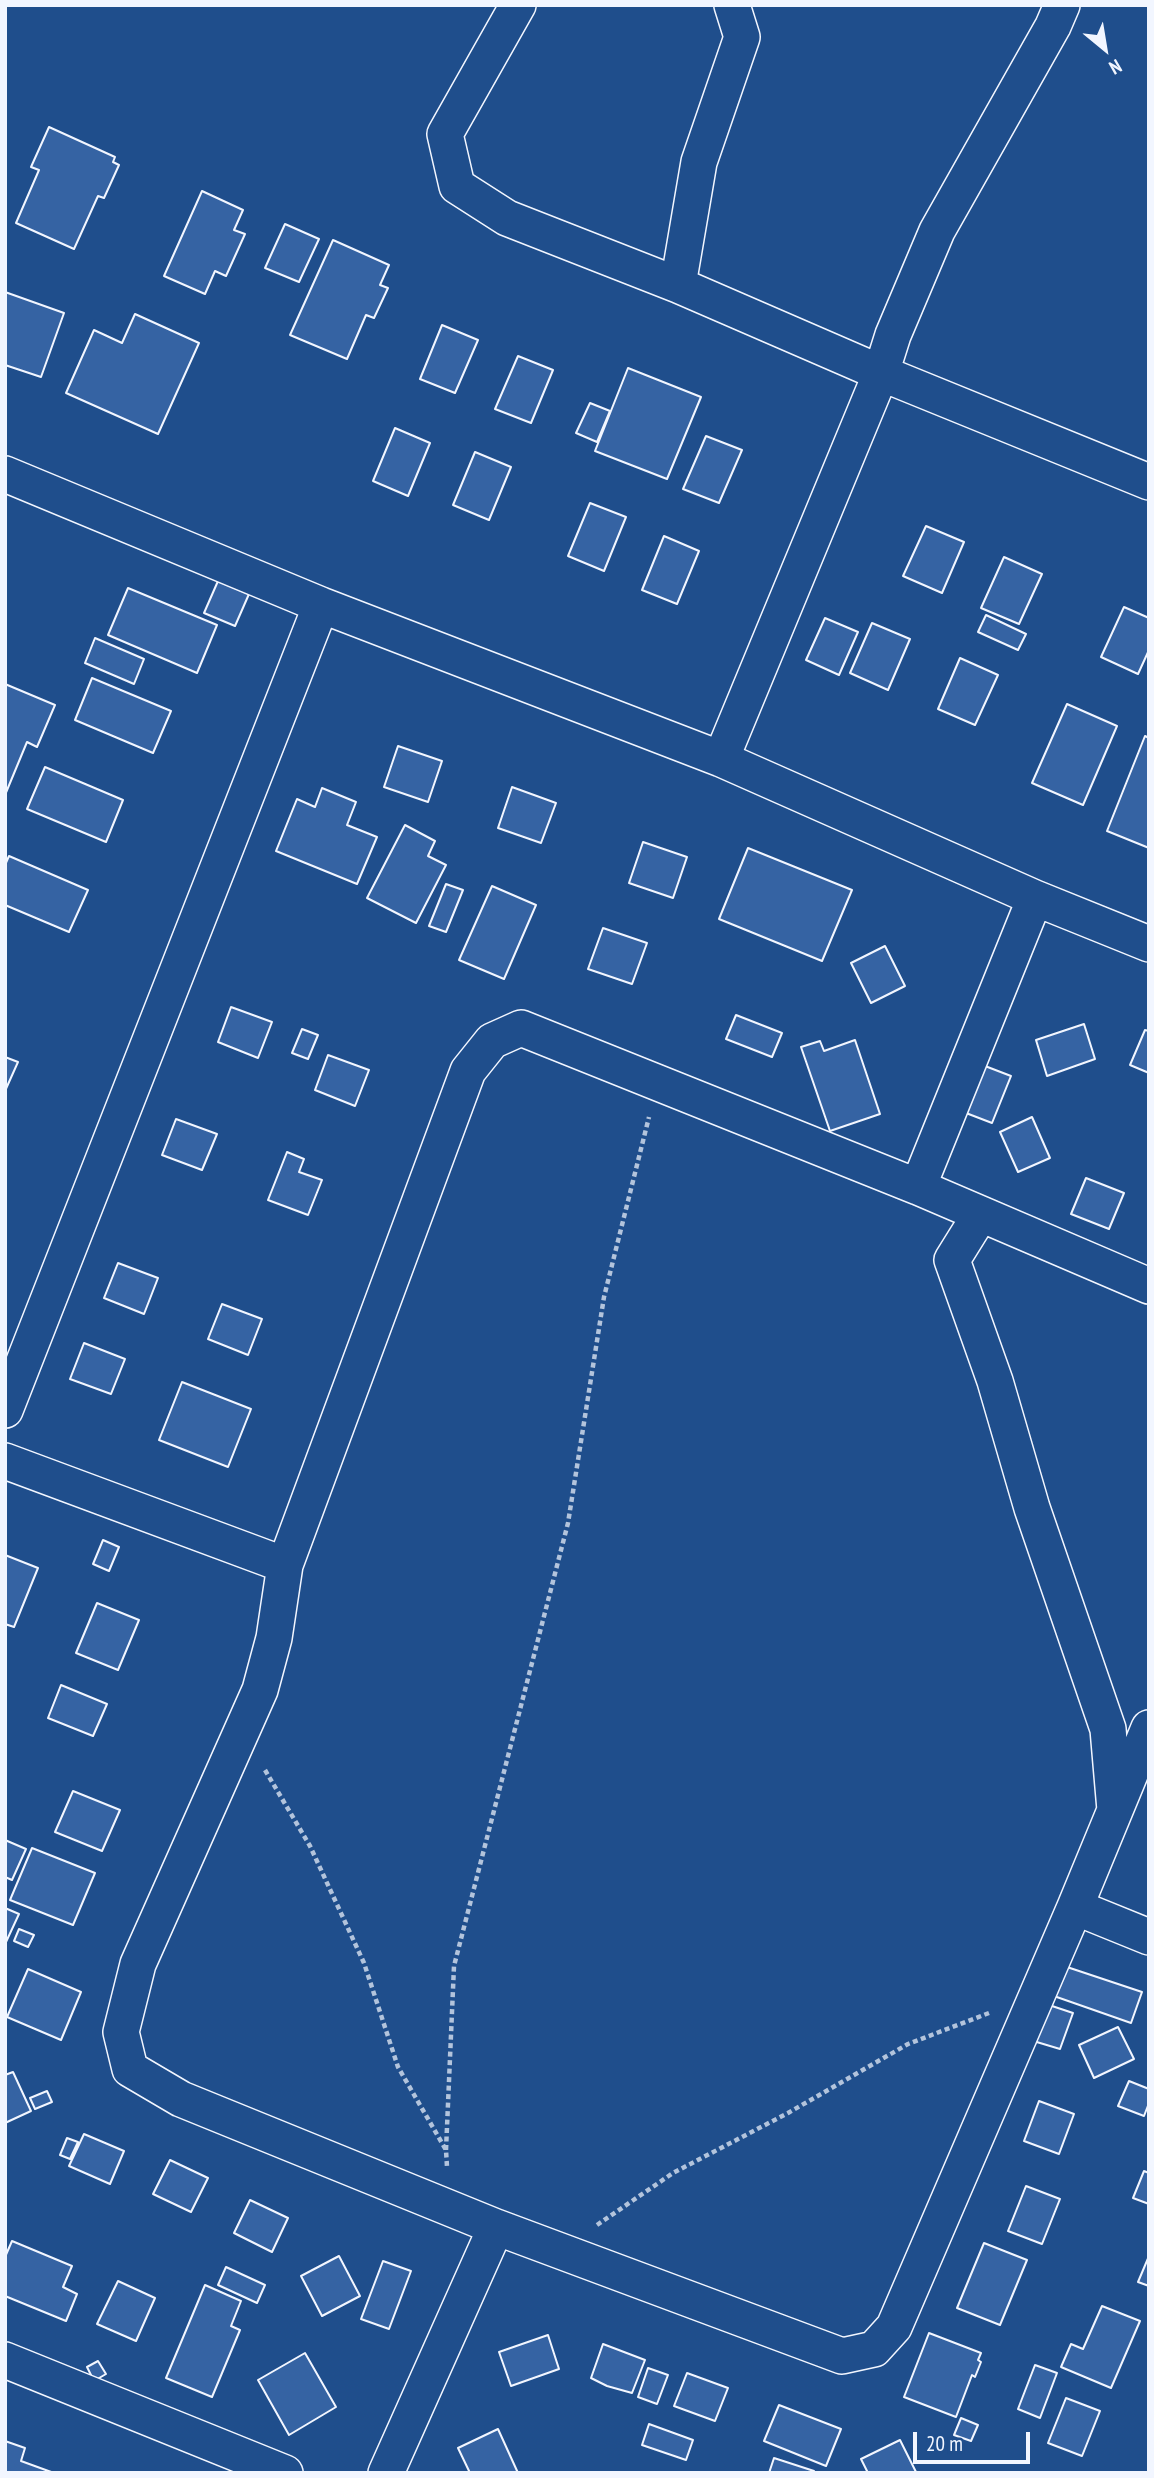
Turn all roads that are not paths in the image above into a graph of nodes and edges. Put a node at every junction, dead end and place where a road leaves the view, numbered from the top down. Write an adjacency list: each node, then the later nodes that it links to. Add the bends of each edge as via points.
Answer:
1 (518, 5): 4 (street, via 445,134 457,186 507,218)
2 (732, 5): 4 (street, via 742,37 699,162)
3 (1062, 5): 5 (street, via 937,231)
4 (678, 285): 5 (street)
5 (881, 373): 7 (street); 9 (street)
6 (5, 474): 8 (street)
7 (1149, 482)
8 (321, 604): 9 (street); 15 (street)
9 (721, 759): 10 (street)
10 (1035, 898): 11 (street); 12 (street)
11 (1149, 944)
12 (918, 1188): 13 (street); 17 (street, via 521,1028 492,1041 468,1072)
13 (981, 1215): 14 (street); 19 (street, via 952,1260 1108,1729)
14 (1149, 1286)
15 (5, 1410)
16 (5, 1461): 17 (street)
17 (285, 1565): 22 (street, via 274,1638 260,1690 138,1964 121,2032 130,2069 181,2098)
18 (1149, 1728): 19 (street)
19 (1115, 1810): 20 (street)
20 (1075, 1907): 21 (street); 22 (street, via 894,2327 874,2349 842,2356)
21 (1149, 1937)
22 (496, 2227): 25 (street)
23 (5, 2360): 24 (street)
24 (285, 2473)
25 (386, 2473)

